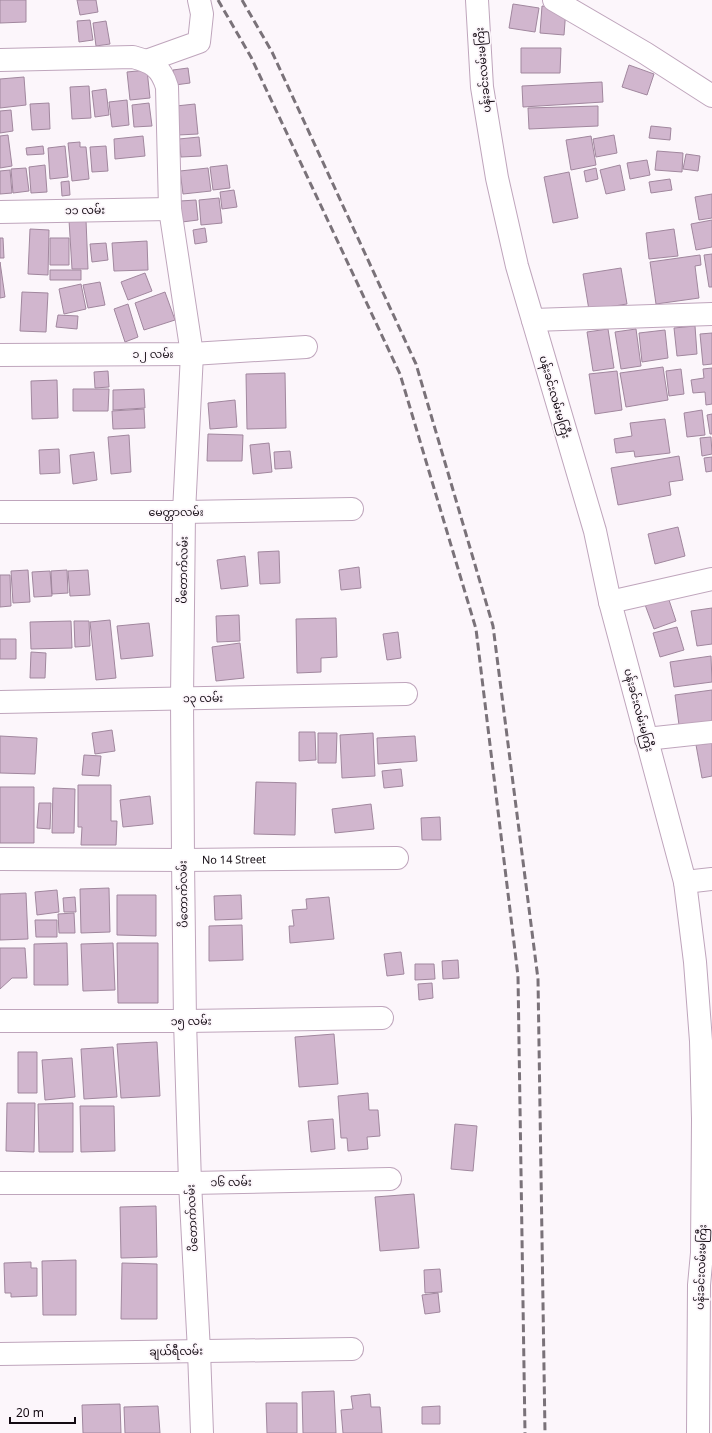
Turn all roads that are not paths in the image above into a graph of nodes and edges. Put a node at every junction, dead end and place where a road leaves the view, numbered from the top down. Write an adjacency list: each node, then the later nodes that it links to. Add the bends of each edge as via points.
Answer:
1 (199, 0): 5 (street, via 202,14 198,42)
2 (477, 0): 10 (street, ပန်းခင်းလမ်းမကြီး, via 482,86 497,178 517,266)
3 (554, 0): 6 (street)
4 (0, 60): 5 (street, via 133,57)
5 (146, 61): 7 (street, ပိတောက်လမ်း, via 158,68 167,87)
6 (712, 96)
7 (170, 209): 8 (street, ၁၁ လမ်း); 12 (street, ပိတောက်လမ်း)
8 (0, 212)
9 (712, 314): 10 (street)
10 (533, 320): 18 (street, ပန်းခင်းလမ်းမကြီး, via 595,531)
11 (306, 347): 12 (street, ၁၂ လမ်း)
12 (192, 354): 13 (street, ၁၂ လမ်း); 16 (street, ပိတောက်လမ်း)
13 (0, 355)
14 (352, 509): 16 (street, မေတ္တာလမ်း)
15 (0, 512): 16 (street, မေတ္တာလမ်း)
16 (184, 512): 20 (street, ပိတောက်လမ်း)
17 (712, 579): 18 (street)
18 (610, 602): 23 (street, ပန်းခင်းလမ်းမကြီး)
19 (406, 694): 20 (street, ၁၃ လမ်း)
20 (182, 699): 21 (street, ၁၃ လမ်း); 26 (street, ပိတောက်လမ်း)
21 (0, 702)
22 (712, 732): 23 (street)
23 (646, 739): 28 (street, ပန်းခင်းလမ်းမကြီး)
24 (397, 858): 26 (street, No 14 Street)
25 (0, 859): 26 (street, No 14 Street)
26 (183, 860): 30 (street, ပိတောက်လမ်း)
27 (712, 879): 28 (street)
28 (685, 882): 32 (street, ပန်းခင်းလမ်းမကြီး)
29 (382, 1018): 30 (street, ၁၅ လမ်း)
30 (185, 1021): 31 (street, ၁၅ လမ်း); 35 (street, ပိတောက်လမ်း)
31 (0, 1022)
32 (708, 1103): 36 (street, ပန်းခင်းလမ်းမကြီး)
33 (390, 1179): 35 (street, ၁၆ လမ်း)
34 (0, 1183): 35 (street, ၁၆ လမ်း)
35 (190, 1183): 38 (street, ပိတောက်လမ်း)
36 (707, 1254): 41 (street, ပန်းခင်းလမ်းမကြီး, via 699,1285)
37 (352, 1349): 38 (street, ချယ်ရီလမ်း)
38 (199, 1351): 39 (street, ချယ်ရီလမ်း); 40 (street, ပိတောက်လမ်း)
39 (0, 1354)
40 (202, 1433)
41 (698, 1433)

